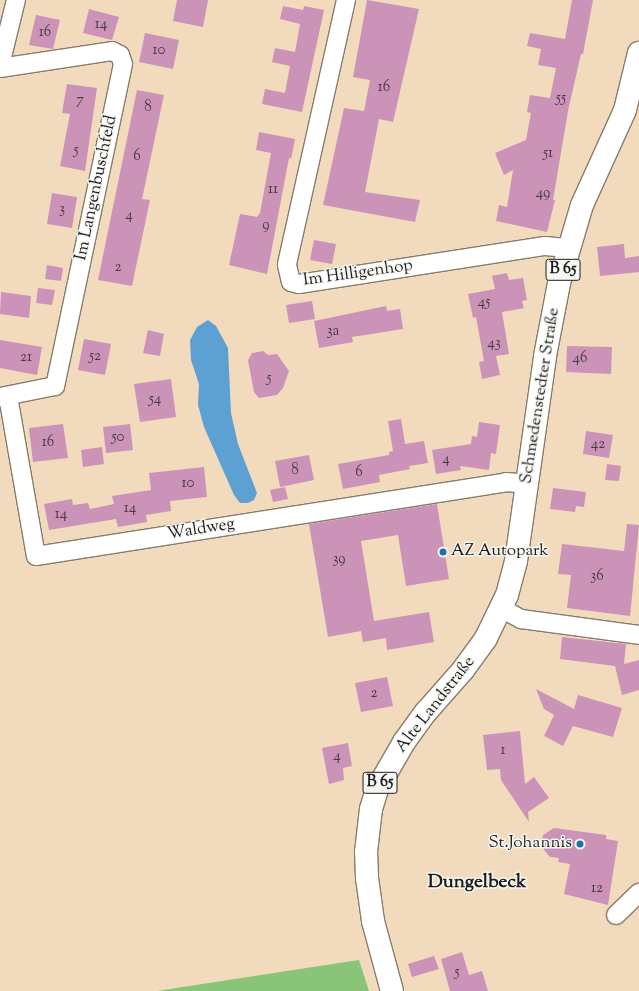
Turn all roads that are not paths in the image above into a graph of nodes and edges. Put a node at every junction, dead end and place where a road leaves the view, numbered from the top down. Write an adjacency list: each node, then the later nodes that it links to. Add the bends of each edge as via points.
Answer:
1 (16, 0): 4 (street)
2 (346, 0): 5 (street, Im Hilligenhop, via 288,265 291,282 299,284 545,246)
3 (638, 62): 5 (main road, Schmedenstedter Straße / B 65, via 625,110 582,205)
4 (0, 67): 6 (street, Im Langenbuschfeld, via 112,51 120,55 123,64 54,386)
5 (569, 248): 7 (main road, Schmedenstedter Straße / B 65, via 552,313)
6 (4, 396): 7 (street, Waldweg, via 36,556 506,482)
7 (527, 484): 8 (main road, Schmedenstedter Straße / B 65, via 516,561)
8 (501, 608): 9 (street, via 520,619); 12 (main road, Alte Landstraße / B 65, via 486,638 464,670 404,742 377,789 371,809 367,878 373,921)
9 (639, 635)
10 (639, 893): 11 (street)
11 (616, 915)
12 (392, 991)

